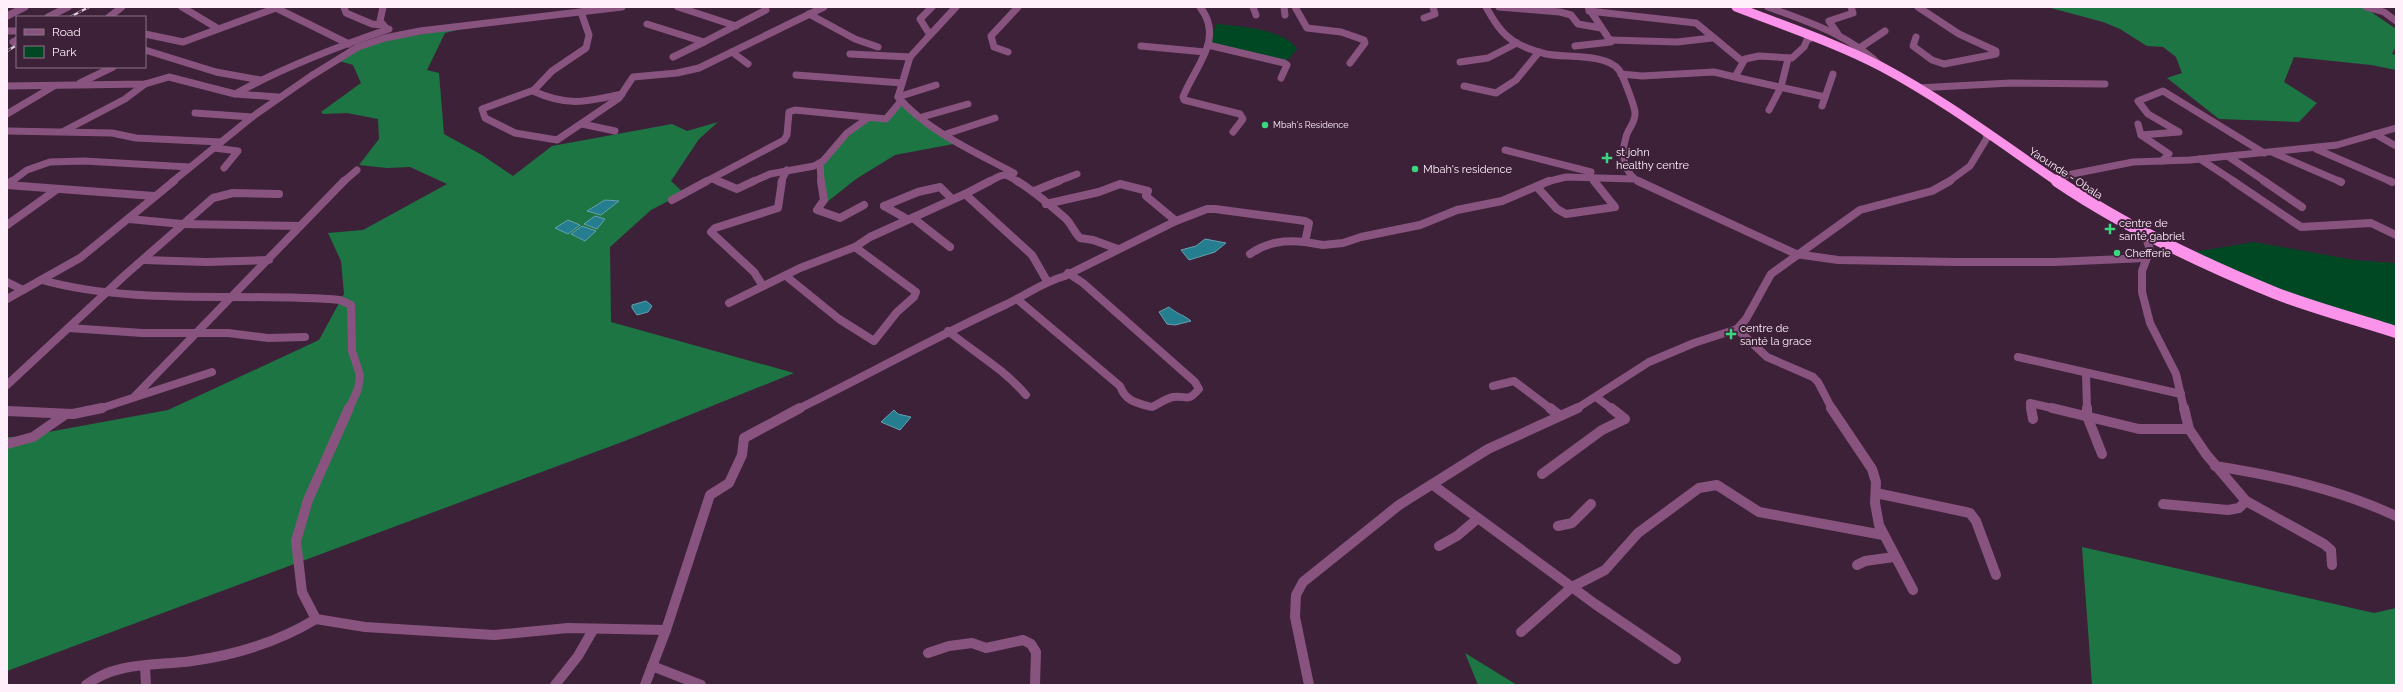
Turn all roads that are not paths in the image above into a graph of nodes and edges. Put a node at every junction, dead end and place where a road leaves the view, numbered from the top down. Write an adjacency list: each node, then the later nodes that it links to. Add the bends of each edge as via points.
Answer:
1 (26, 7): 36 (street)
2 (68, 7): 37 (street)
3 (122, 7): 38 (street)
4 (182, 7): 44 (street)
5 (344, 7): 42 (street, via 346,13 372,24)
6 (383, 7): 42 (street, via 380,18)
7 (554, 7): 31 (street)
8 (622, 7): 29 (street)
9 (678, 7): 43 (street)
10 (757, 7): 43 (street, via 766,11)
11 (824, 7): 33 (street)
12 (932, 7): 51 (street, via 920,19)
13 (956, 7): 51 (street)
14 (1018, 7): 67 (street, via 991,36 994,47)
15 (1200, 7): 64 (street, via 1210,25)
16 (1253, 7): 34 (street)
17 (1284, 7): 35 (street)
18 (1295, 7): 75 (street, via 1308,28 1346,34 1364,40 1365,43)
19 (1433, 7): 39 (street, via 1434,14)
20 (1486, 7): 57 (street, via 1499,29)
21 (1499, 7): 45 (street, via 1560,12 1571,15 1578,24)
22 (1736, 7): 52 (highway, Yaounde - Obala)
23 (1768, 7): 50 (street)
24 (1851, 7): 50 (street, via 1854,11 1852,13 1829,21)
25 (1918, 7): 53 (street, via 1959,34 1996,51 1996,54 1944,64 1932,60 1913,46)
26 (2366, 7): 30 (street)
27 (275, 8): 44 (street); 58 (street)
28 (1588, 9): 45 (street); 54 (street, via 1696,23)
29 (580, 12): 31 (street); 95 (street, via 588,30 588,44 582,53 548,74)
30 (2384, 12): 32 (street); 40 (street)
31 (565, 13): 49 (street)
32 (2396, 13)
33 (809, 14): 62 (street, via 874,48); 66 (street)
34 (1256, 15)
35 (1285, 15)
36 (7, 16)
37 (50, 16)
38 (110, 16)
39 (1424, 18)
40 (2396, 21)
41 (647, 24): 56 (street)
42 (382, 25): 46 (street)
43 (736, 26): 56 (street)
44 (217, 28): 48 (street, via 183,42)
45 (1601, 28): 55 (street)
46 (389, 29): 49 (street); 58 (street)
47 (1885, 32): 63 (street)
48 (146, 34)
49 (400, 34): 61 (street)
50 (1838, 34): 63 (street)
51 (930, 35): 70 (street)
52 (1813, 37): 72 (street, via 1807,40 1798,53); 77 (highway, Yaounde - Obala)
53 (1916, 37)
54 (1712, 38): 55 (street, via 1677,42); 73 (street)
55 (1610, 40): 60 (street, via 1608,44)
56 (704, 42): 71 (street)
57 (1516, 43): 68 (street); 74 (street, via 1484,60)
58 (347, 44): 61 (street); 84 (street)
59 (1141, 46): 64 (street)
60 (1575, 46)
61 (358, 47): 99 (street)
62 (878, 47)
63 (1861, 47): 77 (street)
64 (1207, 49): 82 (street, via 1284,63 1287,65); 116 (street, via 1185,91 1184,100 1240,114 1243,119)
65 (146, 51): 84 (street, via 216,72)
66 (732, 52): 76 (street); 97 (street, via 691,71 633,77)
67 (1008, 52)
68 (1539, 52): 79 (street, via 1606,61 1614,65); 92 (street, via 1516,80 1496,93)
69 (850, 54): 70 (street)
70 (910, 57): 85 (street)
71 (673, 58)
72 (1788, 59): 73 (street, via 1752,56); 93 (street)
73 (1742, 61): 83 (street, via 1736,75)
74 (1460, 62)
75 (1350, 63)
76 (748, 64)
77 (1882, 67): 94 (highway, Yaounde - Obala)
78 (111, 68): 89 (street)
79 (1621, 74): 83 (street, via 1642,76 1714,72); 142 (street, via 1635,112 1634,123 1626,136 1624,152 1625,166)
80 (1833, 74): 98 (street)
81 (796, 75): 85 (street)
82 (1281, 78)
83 (1739, 78): 93 (street)
84 (260, 80): 96 (street)
85 (902, 83): 100 (street)
86 (145, 84): 89 (street); 96 (street, via 169,77); 114 (street, via 125,99)
87 (2105, 84): 94 (street, via 2038,83)
88 (55, 85): 89 (street); 91 (street); 105 (street)
89 (77, 85)
90 (936, 85): 100 (street)
91 (7, 86)
92 (1464, 86)
93 (1781, 87): 98 (street); 103 (street)
94 (1917, 88): 117 (highway, Yaounde - Obala)
95 (533, 91): 97 (street, via 553,101 570,104); 110 (street, via 486,107 482,111 485,118 503,129 553,141 561,139)
96 (235, 94): 99 (street)
97 (622, 94): 110 (street)
98 (1825, 97): 102 (street)
99 (278, 98): 106 (street)
100 (900, 99): 107 (street); 108 (street, via 886,119)
101 (968, 104): 107 (street)
102 (1822, 106)
103 (1769, 110)
104 (196, 113): 106 (street)
105 (7, 114)
106 (252, 117): 121 (street)
107 (922, 117): 118 (street)
108 (868, 118): 131 (street, via 847,133); 141 (street, via 795,110 789,112 787,135 784,140)
109 (995, 118): 118 (street)
110 (582, 124): 115 (street)
111 (2138, 124): 120 (street)
112 (2396, 128): 119 (street)
113 (7, 130): 114 (street)
114 (64, 131): 121 (street)
115 (615, 131)
116 (1233, 132)
117 (1986, 133): 140 (highway, Yaounde - Obala); 169 (street, via 1987,138 1970,166 1952,180 1932,191 1860,210)
118 (946, 134): 137 (street, via 1014,173)
119 (2374, 134): 122 (street); 124 (street, via 2354,142)
120 (2141, 135): 127 (street, via 2179,132 2148,114 2138,101 2162,90); 130 (street, via 2169,154)
121 (221, 142): 123 (street)
122 (2396, 146)
123 (214, 148): 132 (street); 133 (street, via 238,151)
124 (2315, 148): 126 (street); 144 (street)
125 (1505, 150): 139 (street)
126 (2273, 152): 127 (street); 143 (street)
127 (2264, 153): 128 (street)
128 (2229, 157): 129 (street); 155 (street)
129 (2200, 159): 130 (street); 163 (street, via 2301,227 2371,223)
130 (2162, 161): 140 (street, via 2121,163 2092,172)
131 (820, 163): 135 (street); 154 (street, via 822,174 819,188 824,200 817,210 840,218)
132 (189, 167): 146 (street, via 84,161 50,162 27,170 7,185); 150 (street)
133 (224, 168)
134 (357, 170): 161 (street)
135 (787, 170): 141 (street, via 770,174 737,189); 178 (street, via 782,177 778,208 715,228 711,232 754,272)
136 (1077, 174): 147 (street)
137 (1006, 175): 147 (street); 149 (street)
138 (1590, 176): 139 (street); 145 (street, via 1566,176); 145 (street, via 1615,207 1566,214 1557,209)
139 (1610, 177): 142 (street)
140 (2052, 178): 162 (highway, Yaounde - Obala)
141 (712, 179): 152 (street)
142 (1633, 179): 169 (street)
143 (2341, 182)
144 (2392, 182)
145 (1537, 187): 164 (street, via 1502,201 1457,210 1420,224 1343,243 1323,245)
146 (56, 190): 150 (street); 160 (street)
147 (1034, 191): 153 (street)
148 (279, 194): 159 (street, via 239,192 218,195)
149 (965, 194): 151 (street); 176 (street, via 1032,255)
150 (154, 196): 156 (street)
151 (952, 199): 157 (street); 157 (street, via 940,187 918,192 884,206)
152 (672, 200)
153 (1046, 204): 158 (street, via 1099,192 1120,184 1129,184 1148,191 1146,196); 167 (street, via 1066,219 1072,231 1080,238)
154 (864, 205)
155 (2302, 206)
156 (129, 219): 159 (street); 175 (street, via 80,258)
157 (910, 219): 165 (street); 166 (street, via 870,237)
158 (1176, 221): 164 (street, via 1207,209 1215,209 1305,221 1309,223); 167 (street)
159 (182, 224): 161 (street); 171 (street)
160 (7, 225)
161 (300, 226): 172 (street)
162 (2145, 234): 170 (street, via 2150,250); 188 (highway, Yaounde - Obala, via 2310,306)
163 (2396, 236)
164 (1305, 242): 168 (street, via 1277,241 1258,247)
165 (950, 246)
166 (855, 247): 174 (street, via 828,256); 174 (street, via 916,292 874,341 839,321)
167 (1118, 249): 176 (street, via 1065,276)
168 (1250, 254)
169 (1796, 254): 170 (street, via 1838,260 1956,262 2055,262); 186 (street, via 1771,274 1746,319)
170 (2146, 258): 196 (street, via 2141,280 2146,308 2156,336 2176,374)
171 (144, 260): 172 (street); 180 (street)
172 (268, 260): 181 (street)
173 (1068, 273): 183 (street, via 1083,282 1195,382 1198,389 1196,394 1185,399 1173,397 1152,407 1130,401 1120,386)
174 (786, 276): 178 (street)
175 (42, 280): 179 (street); 180 (street, via 70,288)
176 (1047, 281): 183 (street)
177 (7, 282): 179 (street)
178 (763, 286): 184 (street)
179 (23, 290): 182 (street)
180 (109, 292): 181 (street); 185 (street)
181 (235, 295): 189 (street); 226 (street, via 340,300 351,305 352,350 360,375 358,390 308,500 296,541 302,592)
182 (7, 299)
183 (1017, 299): 187 (street)
184 (729, 303)
185 (69, 328): 189 (street, via 142,333); 194 (street)
186 (1737, 329): 199 (street, via 1649,362); 211 (street, via 1767,357 1813,377 1818,382 1841,425 1872,469)
187 (948, 331): 198 (street, via 995,368 1012,378); 228 (street, via 744,438 742,455 729,483 710,495)
188 (2396, 332)
189 (198, 333): 190 (street, via 268,338); 197 (street, via 154,374)
190 (305, 337)
191 (2018, 357): 193 (street)
192 (212, 372): 197 (street)
193 (2086, 373): 196 (street); 203 (street)
194 (7, 385)
195 (1493, 386): 202 (street, via 1514,381)
196 (2181, 394): 205 (street)
197 (135, 396): 201 (street, via 125,402 97,410)
198 (1026, 396)
199 (1596, 397): 202 (street); 209 (street, via 1625,419 1602,430)
200 (7, 411): 201 (street)
201 (66, 414): 206 (street, via 33,436)
202 (1560, 416): 210 (street, via 1488,449)
203 (2087, 416): 204 (street, via 2030,403); 205 (street, via 2139,429); 207 (street)
204 (2033, 419)
205 (2189, 429): 208 (street)
206 (7, 444)
207 (2102, 454)
208 (2215, 466): 212 (street); 215 (street, via 2305,484 2364,501)
209 (1542, 474)
210 (1433, 485): 216 (street); 240 (street, via 1399,505 1303,582 1296,595 1295,617)
211 (1876, 493): 218 (street, via 1877,518); 223 (street, via 1970,513 1976,521)
212 (2246, 501): 214 (street, via 2239,508 2228,510); 222 (street, via 2324,544 2331,550)
213 (1592, 504): 217 (street, via 1573,523)
214 (2163, 504)
215 (2396, 516)
216 (1477, 519): 219 (street, via 1457,536); 224 (street)
217 (1558, 526)
218 (1883, 535): 220 (street); 224 (street, via 1759,512 1717,485 1699,488 1638,533 1605,570)
219 (1439, 546)
220 (1894, 557): 221 (street, via 1865,561); 225 (street)
221 (1857, 565)
222 (2332, 565)
223 (1996, 575)
224 (1572, 587): 229 (street); 231 (street)
225 (1913, 590)
226 (316, 619): 227 (street, via 365,627 448,634 465,632 494,635 568,628); 233 (street, via 290,634 226,654)
227 (593, 630): 228 (street); 236 (street, via 578,656)
228 (666, 630): 232 (street)
229 (1521, 632)
230 (928, 653): 239 (street, via 958,645 972,644 986,648 1023,640 1031,644 1036,652)
231 (1676, 659)
232 (652, 666): 237 (street); 238 (street)
233 (145, 667): 234 (street, via 119,669 98,676); 235 (street)
234 (86, 685)
235 (146, 685)
236 (555, 685)
237 (645, 685)
238 (701, 685)
239 (1035, 685)
240 (1309, 685)

